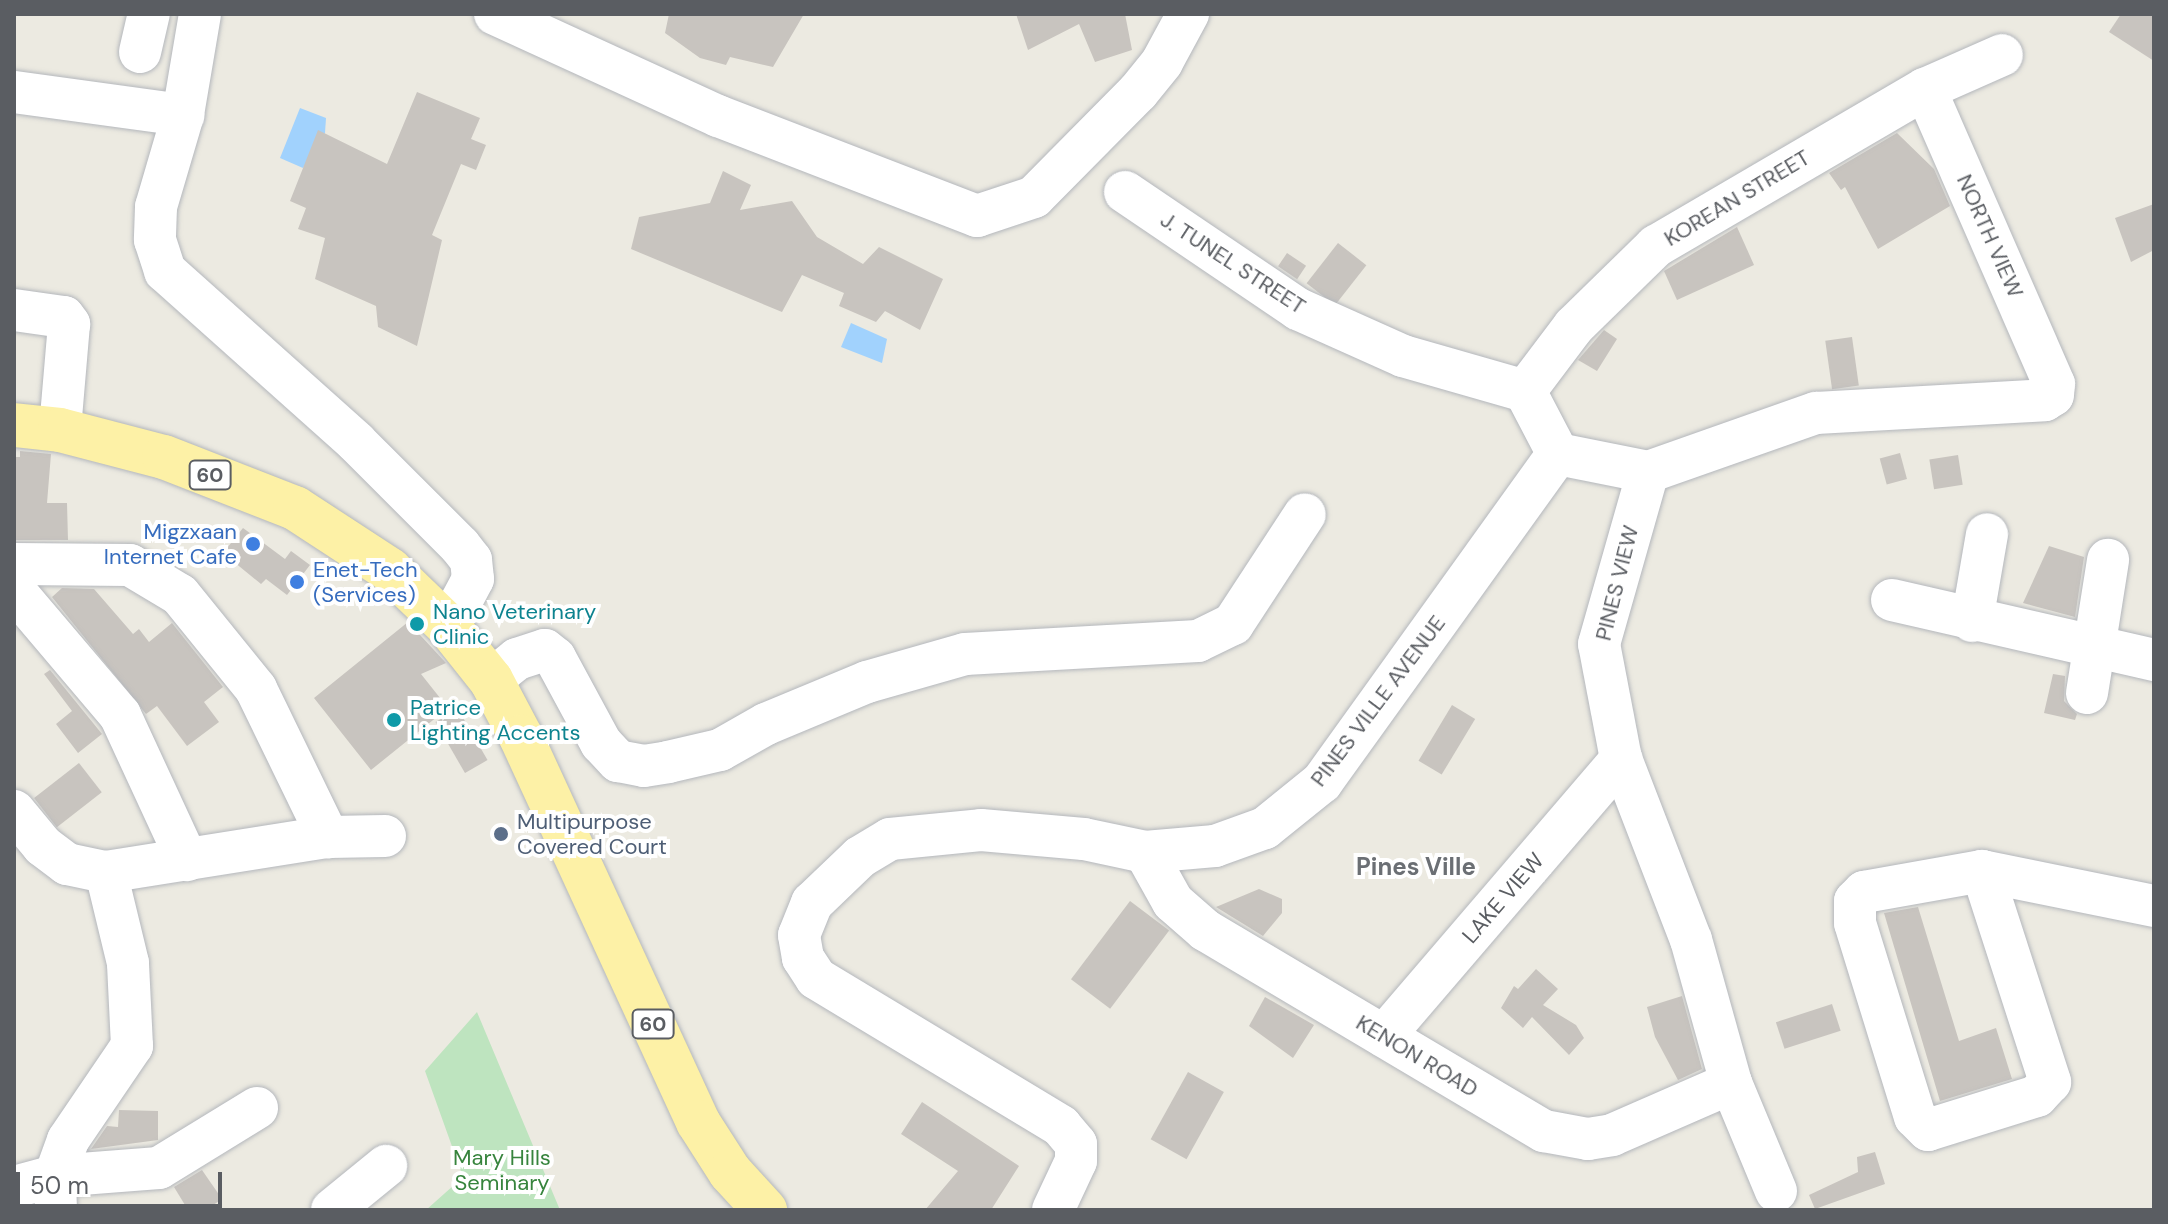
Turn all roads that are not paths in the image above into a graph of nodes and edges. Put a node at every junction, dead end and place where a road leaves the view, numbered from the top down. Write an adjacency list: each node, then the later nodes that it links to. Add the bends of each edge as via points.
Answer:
1 (200, 14): 7 (street)
2 (495, 14): 3 (street, via 718,116 977,216 1034,197 1138,92 1162,62)
3 (1188, 14)
4 (2002, 55): 6 (street, KOREAN STREET)
5 (16, 88): 7 (street)
6 (1925, 89): 10 (street, KOREAN STREET, via 1656,246 1574,326); 14 (street, NORTH VIEW, via 2054,384 2053,395 2045,400 1816,413)
7 (183, 115): 22 (street, via 156,207 155,240 165,271 356,442 460,546 471,560 473,579)
8 (1125, 192): 10 (street, J. TUNEL STREET, via 1298,309 1403,356)
9 (14, 310): 12 (street, via 64,317 69,324)
10 (1525, 391): 13 (street)
11 (14, 425): 12 (main road, 60)
12 (60, 430): 22 (main road, 60, via 164,457 295,508 390,570)
13 (1558, 454): 14 (street); 31 (street, PINES VILLE AVENUE, via 1322,782 1265,828 1215,846)
14 (1648, 472): 27 (street, PINES VIEW, via 1599,644)
15 (1305, 514): 25 (street, via 1233,624 1198,641 965,654 867,682 766,724 720,750 668,762 644,766 618,761 601,743 555,658 545,650 517,659)
16 (1987, 534): 21 (street)
17 (2108, 560): 23 (street)
18 (14, 564): 30 (street, via 130,565 180,595 256,689)
19 (14, 590): 32 (street, via 120,715)
20 (1892, 600): 21 (street)
21 (1972, 621): 23 (street)
22 (448, 626): 25 (main road, 60)
23 (2093, 645): 24 (street); 26 (street)
24 (2154, 660)
25 (491, 680): 44 (main road, 60, via 698,1122 730,1172)
26 (2087, 693)
27 (1621, 759): 36 (street, LAKE VIEW); 37 (street, PINES VIEW, via 1691,940)
28 (14, 811): 34 (street, via 43,846 67,864)
29 (385, 836): 30 (street)
30 (328, 837): 32 (street)
31 (1145, 852): 36 (street, KENON ROAD, via 1173,902 1205,930); 45 (street, PINES VILLE AVENUE, via 1084,839 981,830 890,839 824,887 799,935 803,958 816,978 1061,1126 1076,1144 1076,1161)
32 (187, 860): 34 (street)
33 (1982, 871): 33 (street, via 2050,1082 2037,1096 1928,1130 1915,1117 1855,923 1855,901 1864,892); 35 (street)
34 (106, 872): 42 (street, via 128,963 132,1046 68,1140)
35 (2154, 906)
36 (1384, 1036): 37 (street, KENON ROAD, via 1544,1131 1588,1139 1612,1135)
37 (1731, 1083): 41 (street, PINES VIEW)
38 (257, 1108): 42 (street, via 159,1168)
39 (386, 1166): 43 (street)
40 (14, 1187): 42 (street)
41 (1776, 1191)
42 (56, 1193)
43 (332, 1210)
44 (765, 1210)
45 (1053, 1210)

